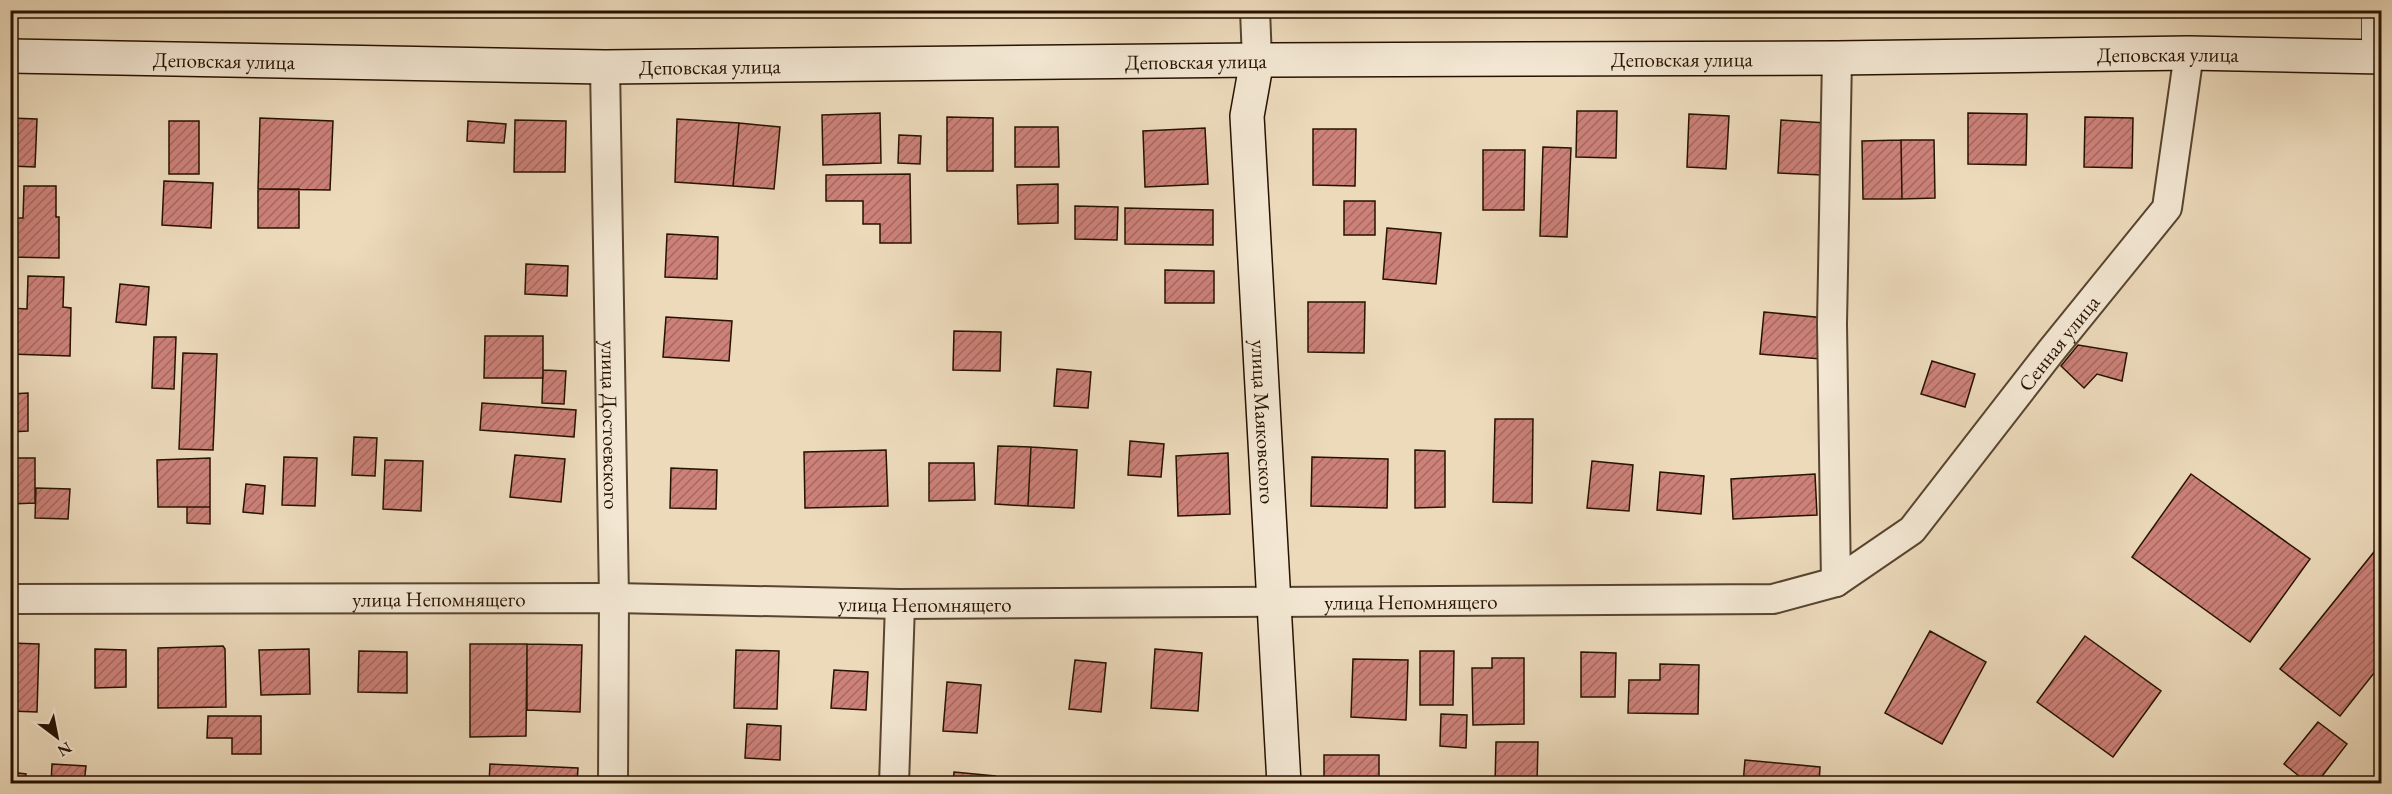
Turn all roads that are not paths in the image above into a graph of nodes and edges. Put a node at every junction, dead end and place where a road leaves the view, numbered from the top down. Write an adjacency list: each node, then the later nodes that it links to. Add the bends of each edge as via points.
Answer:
1 (1255, 10): 7 (street)
2 (2369, 10): 5 (lane)
3 (2189, 53): 5 (main road, Деповская улица); 6 (main road, Деповская улица); 9 (street, Сенная улица, via 2167,208 1912,530)
4 (10, 56): 8 (main road, Деповская улица)
5 (2375, 56)
6 (1837, 58): 7 (main road, Деповская улица); 9 (street, via 1832,324)
7 (1257, 60): 8 (main road, Деповская улица); 12 (main road, улица Маяковского, via 1247,116)
8 (605, 67): 10 (street, улица Достоевского)
9 (1836, 582): 12 (street, улица Непомнящего, via 1773,599)
10 (614, 598): 11 (street, улица Непомнящего); 13 (street, улица Непомнящего); 14 (street, улица Достоевского)
11 (10, 599)
12 (1274, 603): 13 (street, улица Непомнящего); 16 (main road, улица Маяковского)
13 (900, 604): 15 (street)
14 (614, 783)
15 (894, 783)
16 (1284, 783)

